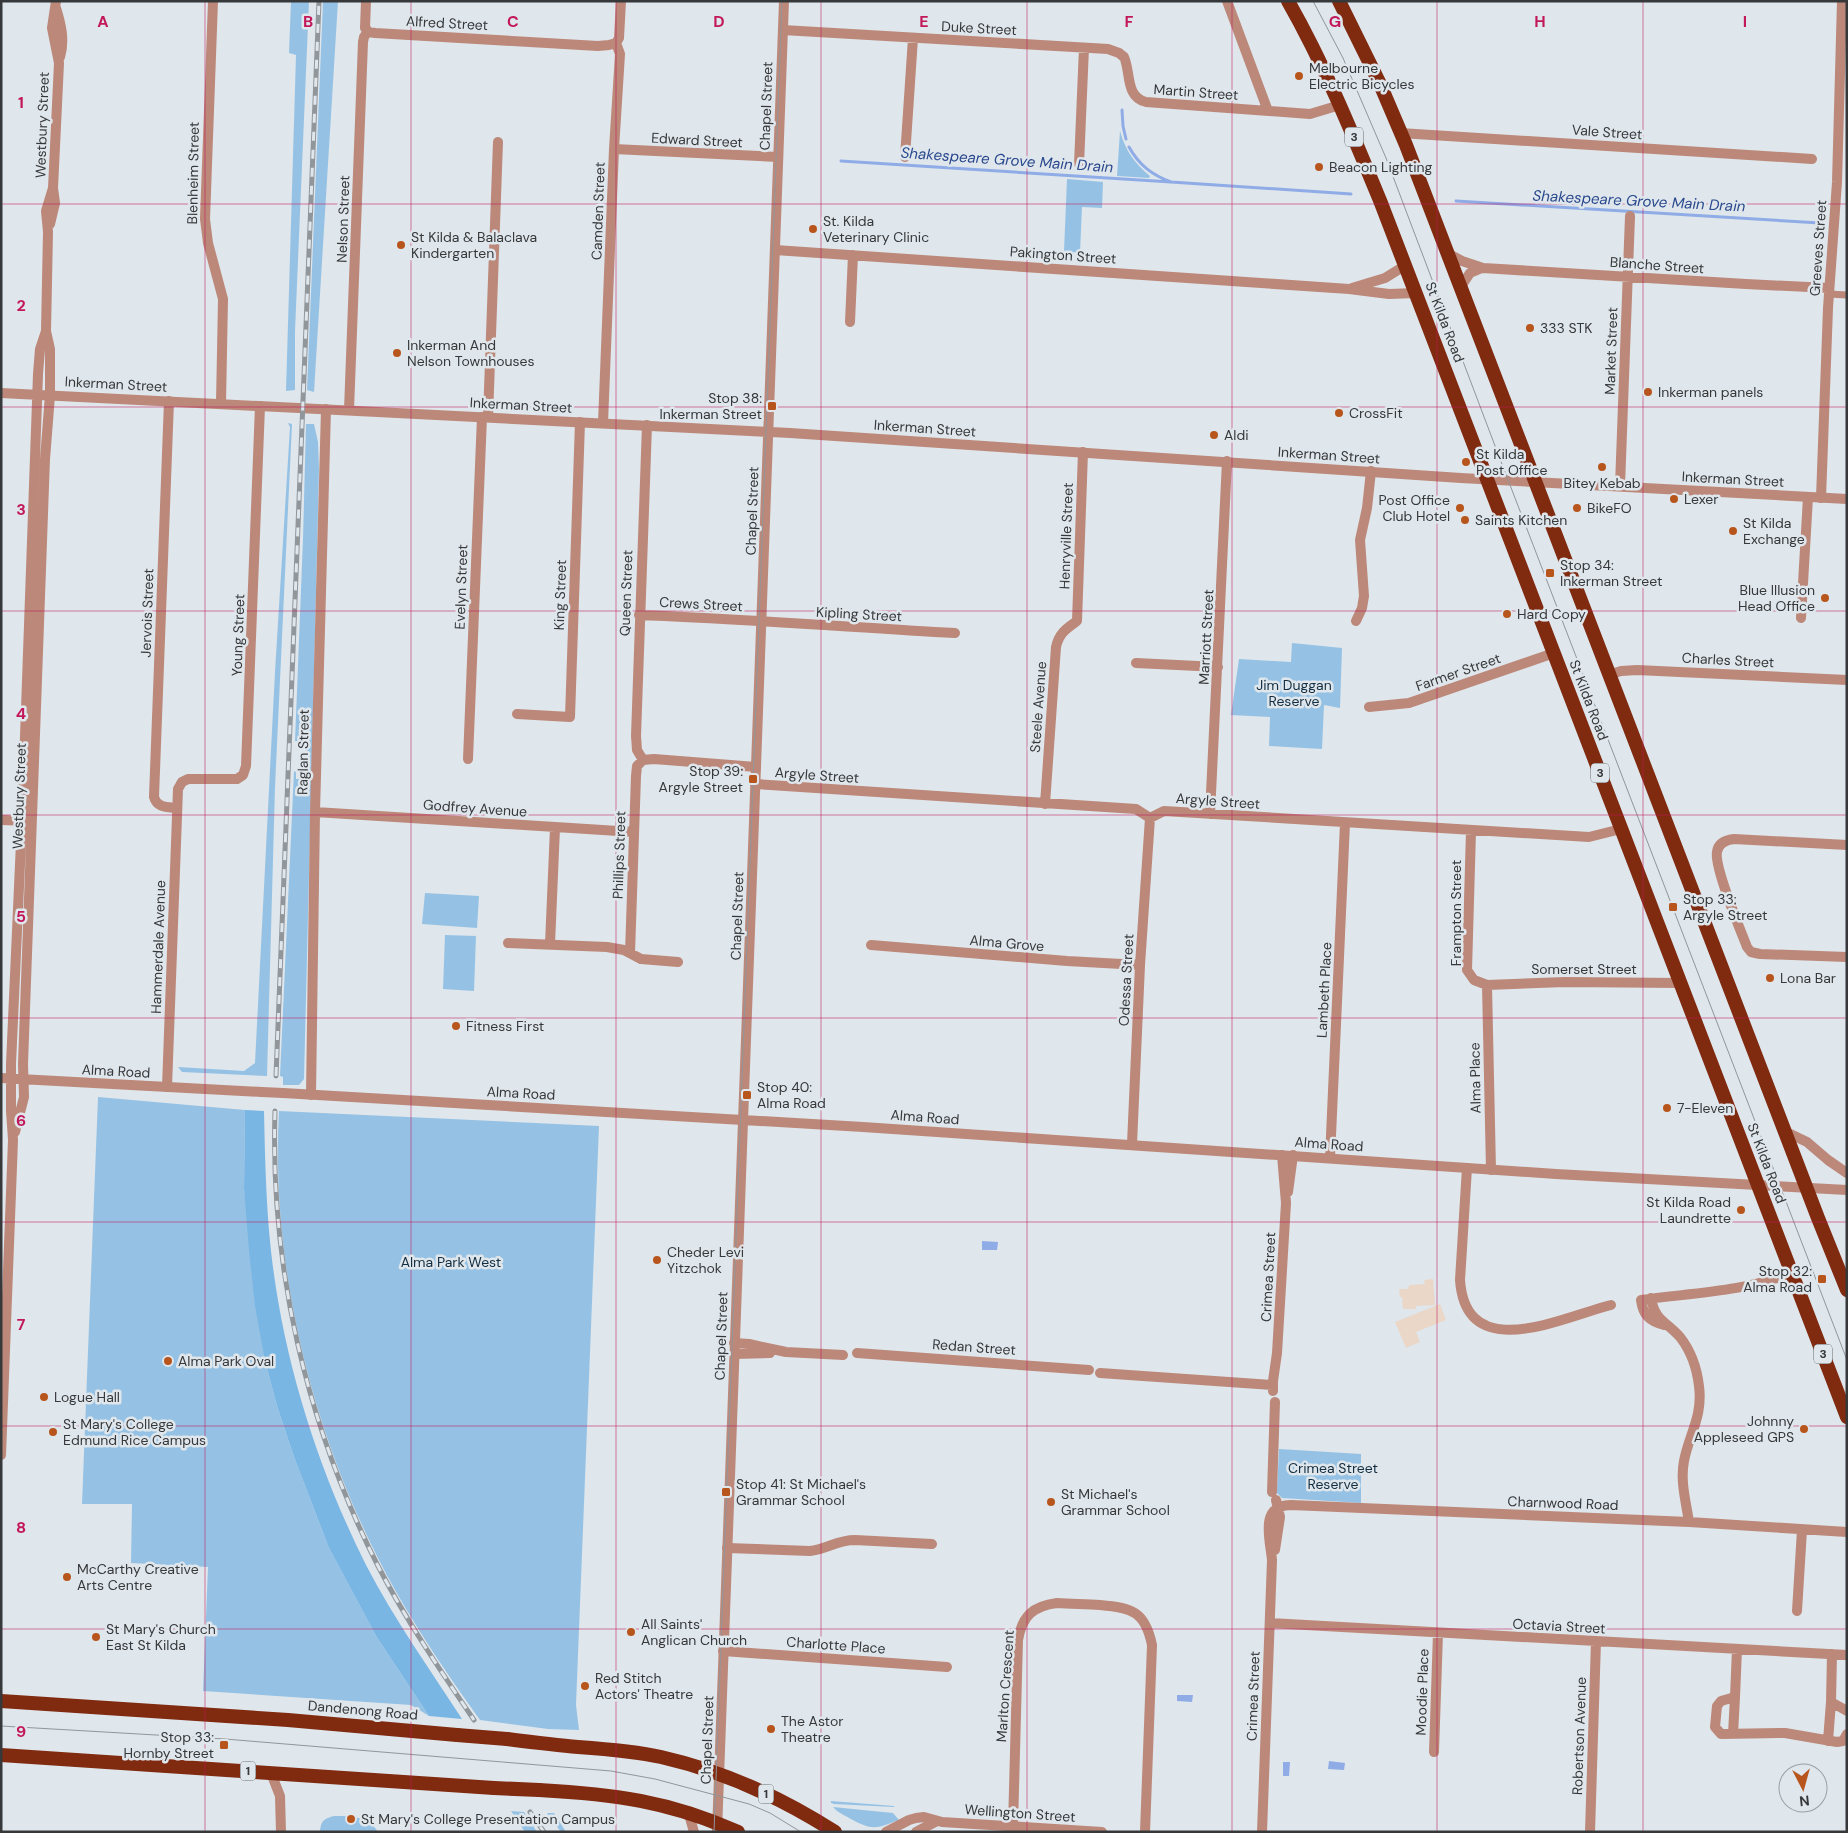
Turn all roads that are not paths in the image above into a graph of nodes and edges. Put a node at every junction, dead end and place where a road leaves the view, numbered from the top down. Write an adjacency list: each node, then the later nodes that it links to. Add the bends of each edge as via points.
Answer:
1 (213, 1): 43 (street, Blenheim Street, via 205,219 208,243 224,299)
2 (366, 1): 10 (street, Nelson Street)
3 (621, 1): 13 (street, Camden Street)
4 (784, 1): 11 (street, Chapel Street)
5 (1227, 1): 16 (street)
6 (1288, 1): 15 (highway, St Kilda Road / 3)
7 (1339, 1): 17 (highway, St Kilda Road)
8 (1842, 1): 23 (street, Greeves Street)
9 (56, 4): 38 (street, Westbury Street, via 52,28 59,63 55,203 48,232)
10 (367, 30): 13 (street, Alfred Street, via 382,34 598,46); 46 (street, Nelson Street, via 363,42)
11 (783, 30): 12 (street, Duke Street); 21 (street, Chapel Street)
12 (913, 38): 14 (street, Duke Street); 20 (street)
13 (616, 43): 19 (street, Camden Street, via 620,54)
14 (1084, 48): 16 (street, Martin Street, via 1115,51 1124,57 1131,88 1140,101); 24 (street)
15 (1340, 105): 16 (street, Martin Street, via 1315,114); 29 (highway, St Kilda Road / 3)
16 (1268, 111)
17 (1400, 133): 22 (street, Vale Street); 27 (highway, St Kilda Road)
18 (498, 142): 47 (street, Evelyn Street)
19 (614, 150): 21 (street, Edward Street); 49 (street, Camden Street)
20 (905, 157)
21 (778, 158): 26 (street, Chapel Street)
22 (1812, 159)
23 (1842, 159): 34 (street, Greeves Street)
24 (1078, 164)
25 (1630, 216): 31 (street, Market Street)
26 (774, 250): 28 (street, Pakington Street); 51 (street, Chapel Street)
27 (1447, 253): 30 (street, Blanche Street); 32 (highway, St Kilda Road)
28 (853, 255): 33 (street, Pakington Street); 37 (street)
29 (1406, 265): 33 (street, Pakington Street, via 1385,278); 35 (highway, St Kilda Road / 3)
30 (1483, 268): 31 (street, Blanche Street); 32 (street, via 1470,274)
31 (1627, 276): 34 (street, Blanche Street); 57 (street, Market Street)
32 (1460, 288): 56 (highway, St Kilda Road)
33 (1349, 289): 35 (street, Pakington Street, via 1389,294)
34 (1829, 291): 36 (street); 59 (street, Greeves Street)
35 (1416, 293): 55 (highway, St Kilda Road / 3)
36 (1847, 295)
37 (850, 322)
38 (46, 331): 40 (street, Westbury Street, via 40,349); 41 (street, Westbury Street, via 50,350)
39 (1, 392): 40 (street, Inkerman Street)
40 (37, 394): 41 (street, Inkerman Street); 84 (street, Westbury Street)
41 (50, 395): 42 (street, Inkerman Street); 84 (street, Westbury Street)
42 (169, 401): 43 (street, Inkerman Street); 79 (street, Jervois Street, via 154,797 162,807)
43 (221, 404): 44 (street, Inkerman Street)
44 (260, 406): 45 (street, Inkerman Street); 79 (street, Young Street, via 246,766 243,775 237,779 184,780 178,789)
45 (326, 409): 46 (street, Inkerman Street); 80 (street, Raglan Street)
46 (349, 410): 47 (street, Inkerman Street)
47 (485, 417): 48 (street, Inkerman Street); 74 (street, Evelyn Street)
48 (580, 422): 49 (street, Inkerman Street); 73 (street, King Street, via 570,717)
49 (603, 423): 50 (street, Inkerman Street)
50 (646, 425): 51 (street, Inkerman Street); 61 (street, Queen Street)
51 (768, 432): 52 (street, Inkerman Street); 64 (street, Chapel Street)
52 (1083, 452): 53 (street, Inkerman Street); 65 (street, Henryville Street)
53 (1227, 461): 54 (street, Inkerman Street); 69 (street, Marriott Street)
54 (1371, 471): 55 (street, Inkerman Street); 63 (street, via 1360,540 1364,596)
55 (1487, 479): 56 (street, Inkerman Street); 67 (highway, St Kilda Road / 3)
56 (1534, 480): 57 (street, Inkerman Street); 70 (highway, St Kilda Road)
57 (1620, 486): 58 (street, Inkerman Street)
58 (1808, 497): 59 (street, Inkerman Street); 62 (street)
59 (1821, 498): 60 (street, Inkerman Street)
60 (1847, 499)
61 (639, 615): 64 (street, Crews Street); 75 (street, Queen Street, via 636,736 637,750)
62 (1801, 618)
63 (1356, 620)
64 (761, 621): 66 (street, Kipling Street); 76 (street, Chapel Street)
65 (1077, 621): 78 (street, Steele Avenue, via 1063,630 1056,647)
66 (955, 633)
67 (1554, 653): 72 (street, Farmer Street, via 1409,703); 87 (highway, St Kilda Road / 3)
68 (1136, 663): 69 (street)
69 (1218, 667): 81 (street, Marriott Street)
70 (1608, 675): 71 (street, Charles Street, via 1629,670); 105 (highway, St Kilda Road)
71 (1847, 680)
72 (1369, 706)
73 (517, 714)
74 (468, 759)
75 (643, 760): 76 (street, Argyle Street); 89 (street, Phillips Street, via 636,770)
76 (756, 767): 77 (street, Chapel Street)
77 (755, 784): 78 (street, Argyle Street); 104 (street, Chapel Street)
78 (1045, 804): 82 (street, Argyle Street, via 1136,809)
79 (177, 808): 102 (street, Hammerdale Avenue)
80 (315, 812): 86 (street, Godfrey Avenue); 103 (street, Raglan Street)
81 (1210, 814): 82 (street, Argyle Street, via 1164,811); 85 (street, Argyle Street)
82 (1150, 818): 97 (street, Odessa Street)
83 (1, 820): 84 (street)
84 (27, 820): 100 (street, Westbury Street); 101 (street, Westbury Street)
85 (1345, 823): 88 (street, Argyle Street); 110 (street, Lambeth Place)
86 (555, 828): 89 (street, Godfrey Avenue); 92 (street)
87 (1621, 829): 88 (street, Argyle Street, via 1589,837); 98 (highway, St Kilda Road / 3)
88 (1471, 831): 99 (street, Frampton Street, via 1467,970 1474,980)
89 (634, 832): 94 (street, Phillips Street)
90 (1847, 845): 95 (street, via 1739,838 1722,843 1716,852 1719,871 1750,952)
91 (508, 942): 92 (street)
92 (550, 944): 94 (street, via 607,947)
93 (871, 945): 97 (street, Alma Grove)
94 (630, 953): 96 (street, via 641,959)
95 (1847, 957)
96 (678, 962)
97 (1140, 966): 107 (street, Odessa Street)
98 (1680, 983): 99 (street, Somerset Street); 114 (highway, St Kilda Road / 3)
99 (1487, 985): 112 (street, Alma Place)
100 (6, 1079): 101 (street, Alma Road); 106 (street, Westbury Street)
101 (24, 1079): 102 (street, Alma Road); 106 (street, Westbury Street, via 24,1097)
102 (166, 1087): 103 (street, Alma Road, bridge)
103 (311, 1095): 104 (street, Alma Road)
104 (743, 1119): 107 (street, Alma Road); 122 (street, Chapel Street)
105 (1784, 1131): 113 (street, via 1807,1142); 115 (highway, St Kilda Road)
106 (13, 1140): 120 (street, Westbury Street)
107 (1132, 1144): 108 (street, Alma Road)
108 (1282, 1155): 109 (street, Alma Road); 117 (street, Crimea Street)
109 (1294, 1155): 110 (street, Alma Road); 117 (street, Crimea Street)
110 (1330, 1158): 111 (street, Alma Road)
111 (1467, 1168): 112 (street, Alma Road); 121 (street, via 1460,1284 1474,1317 1490,1328 1512,1331)
112 (1491, 1170): 114 (street, Alma Road)
113 (1847, 1173)
114 (1758, 1185): 115 (street, Alma Road); 118 (highway, St Kilda Road / 3)
115 (1807, 1188): 116 (street, Alma Road); 119 (highway, St Kilda Road)
116 (1847, 1190)
117 (1286, 1202): 126 (street, Crimea Street, via 1278,1379 1273,1388)
118 (1791, 1273): 128 (highway, St Kilda Road / 3); 131 (street, via 1750,1285 1646,1299 1643,1312 1647,1318 1672,1330 1686,1346 1699,1386 1699,1410 1683,1469)
119 (1847, 1290)
120 (5, 1296): 129 (street, Westbury Street)
121 (1611, 1305)
122 (734, 1349): 124 (street); 135 (street, Chapel Street)
123 (857, 1353): 125 (street, Redan Street)
124 (843, 1355)
125 (1089, 1370)
126 (1100, 1372)
127 (1275, 1402): 130 (street, Crimea Street)
128 (1847, 1417)
129 (1, 1455)
130 (1276, 1500): 131 (street, Charnwood Road, via 1291,1505); 137 (street, Crimea Street, via 1270,1517)
131 (1689, 1522): 132 (street, Charnwood Road)
132 (1802, 1530): 133 (street, Charnwood Road); 136 (street)
133 (1847, 1532)
134 (932, 1544): 135 (street, via 845,1540 810,1551)
135 (727, 1548): 141 (street, Chapel Street)
136 (1797, 1611)
137 (1270, 1623): 138 (street, Octavia Street); 168 (street, Crimea Street)
138 (1438, 1633): 139 (street, Octavia Street); 152 (street, Moodie Place)
139 (1596, 1641): 140 (street, Octavia Street); 169 (street, Robertson Avenue)
140 (1737, 1649): 142 (street, Octavia Street); 146 (street)
141 (723, 1651): 144 (street, Charlotte Place); 155 (street, Chapel Street)
142 (1832, 1654): 143 (street, Octavia Street); 147 (street)
143 (1847, 1656)
144 (947, 1667)
145 (3, 1697): 155 (highway, Dandenong Road / 1, bridge, via 627,1751 662,1757)
146 (1735, 1697): 149 (street); 149 (street, via 1719,1702 1715,1724 1719,1733)
147 (1830, 1702): 148 (street); 151 (street)
148 (1847, 1711)
149 (1733, 1734): 151 (street, via 1785,1733)
150 (1847, 1734): 151 (street, via 1840,1742)
151 (1828, 1741)
152 (1434, 1752)
153 (1, 1755): 154 (highway, 1)
154 (271, 1773): 156 (highway, 1, bridge, via 583,1792 663,1804); 160 (street, via 280,1793)
155 (719, 1774): 159 (street, Chapel Street); 163 (highway, 1, via 778,1800)
156 (688, 1812): 159 (highway, 1); 161 (street)
157 (937, 1821): 158 (street, Wellington Street); 164 (street, Wellington Street, via 916,1818); 165 (street)
158 (1013, 1826): 166 (street, Wellington Street); 167 (street, Marlton Crescent, via 1020,1627 1030,1612 1057,1603 1124,1607 1141,1618 1150,1634)
159 (717, 1827): 162 (highway, 1)
160 (281, 1832)
161 (694, 1832)
162 (738, 1832)
163 (835, 1832)
164 (886, 1832)
165 (916, 1832)
166 (1102, 1832)
167 (1145, 1832)
168 (1262, 1832)
169 (1590, 1832)

